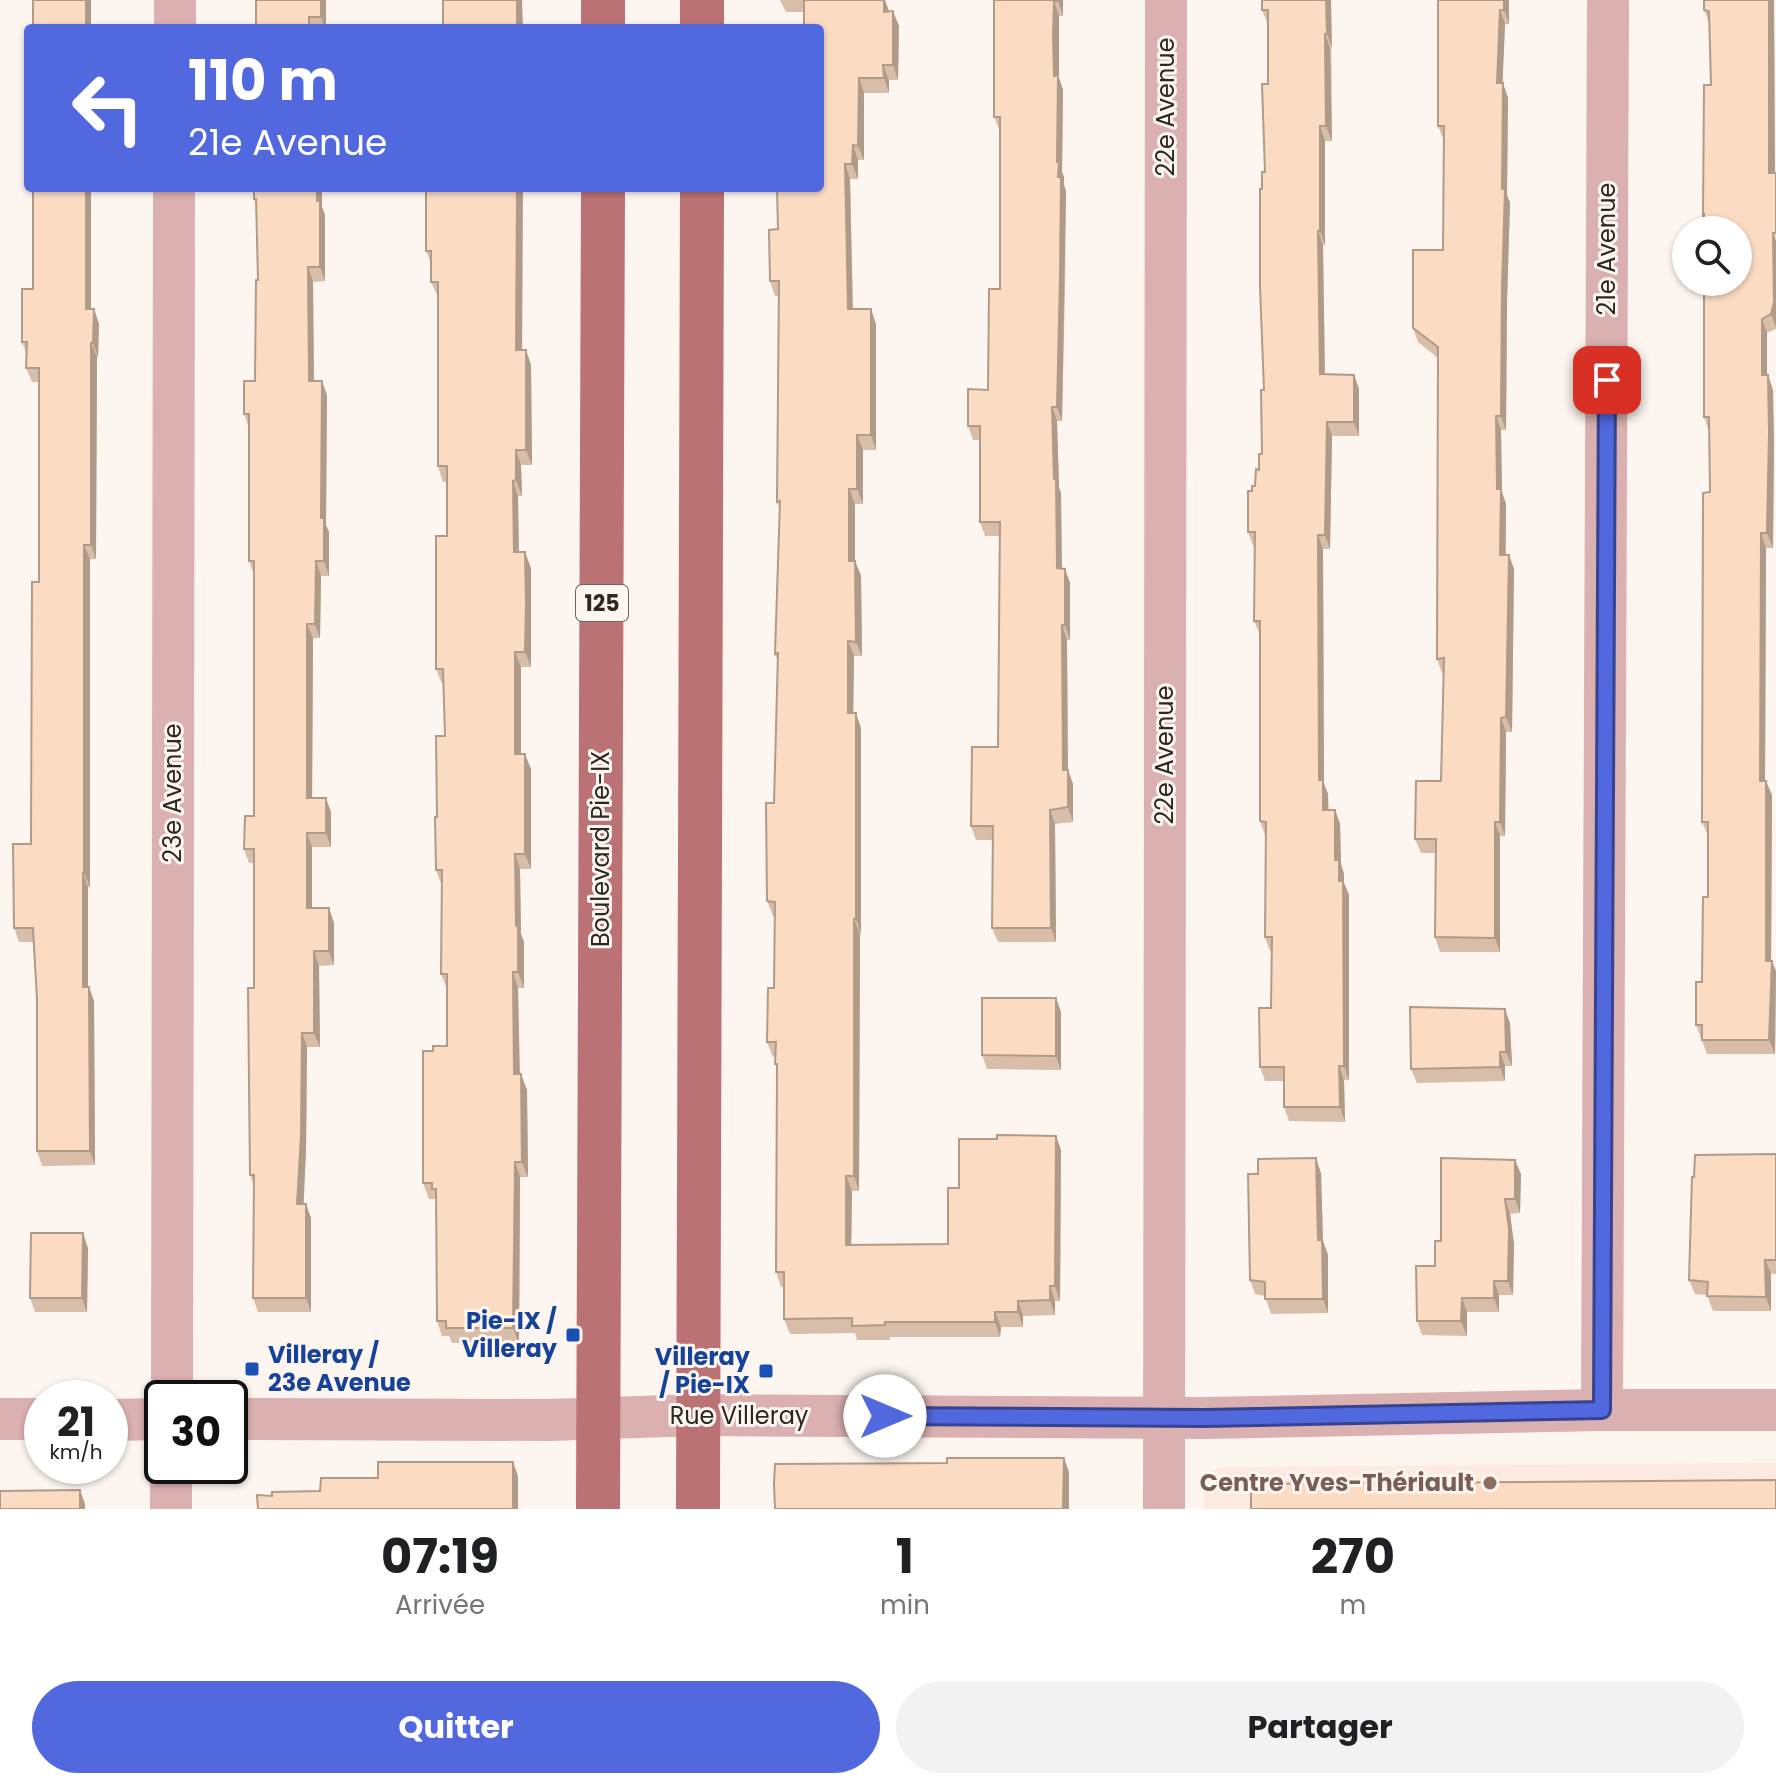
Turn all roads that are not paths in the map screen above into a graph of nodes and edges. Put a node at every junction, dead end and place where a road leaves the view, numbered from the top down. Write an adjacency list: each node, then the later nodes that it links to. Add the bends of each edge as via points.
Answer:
1 (175, 0): 6 (street)
2 (603, 0): 7 (main road)
3 (702, 0): 8 (main road)
4 (1166, 0): 16 (street, 22e Avenue)
5 (1608, 0): 13 (street, 21e Avenue)
6 (175, 24)
7 (603, 24)
8 (702, 24)
9 (174, 192): 12 (street, 23e Avenue)
10 (603, 192): 17 (main road, Boulevard Pie-IX / 125)
11 (702, 192): 15 (main road)
12 (172, 1380)
13 (1602, 1410): 14 (street, Rue Villeray); 16 (street, Rue Villeray)
14 (1776, 1410)
15 (697, 1415): 16 (street, Rue Villeray); 17 (street, Rue Villeray); 24 (main road)
16 (1165, 1417): 25 (street, 22e Avenue)
17 (598, 1418): 20 (street, Rue Villeray); 23 (main road, Boulevard Pie-IX / 125)
18 (0, 1419): 19 (street)
19 (24, 1419)
20 (248, 1419)
21 (171, 1484): 22 (street)
22 (171, 1509)
23 (598, 1509)
24 (698, 1509)
25 (1164, 1509)

